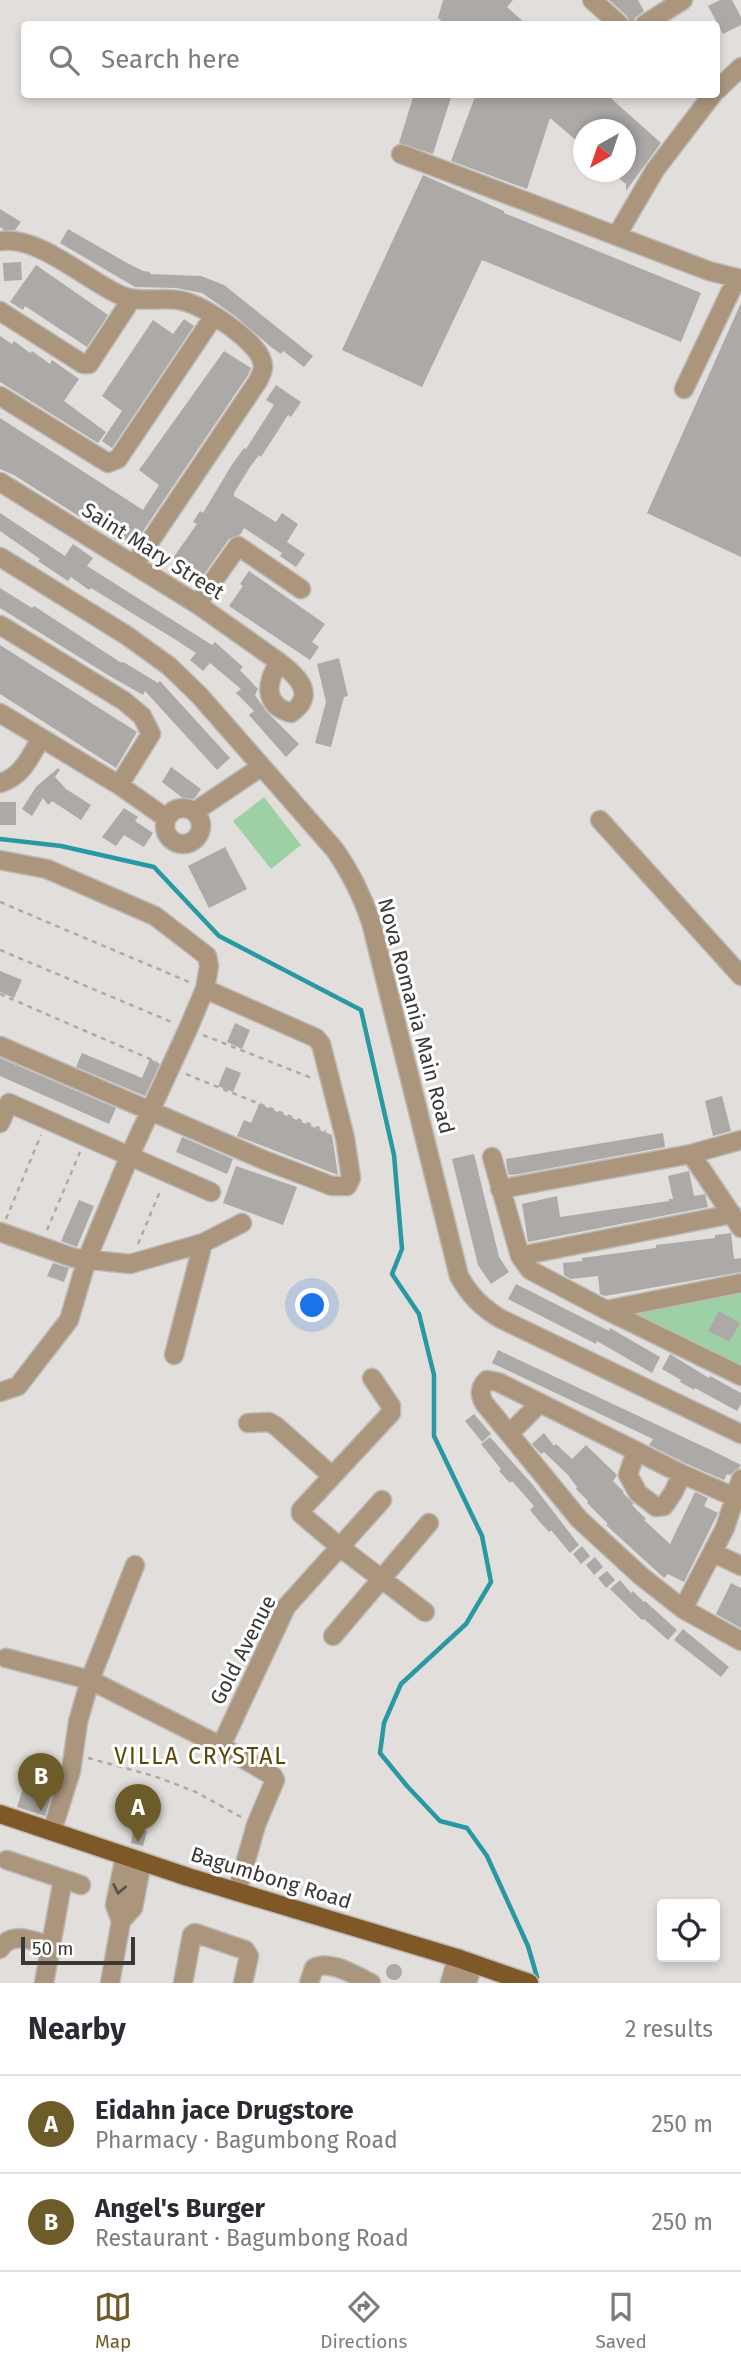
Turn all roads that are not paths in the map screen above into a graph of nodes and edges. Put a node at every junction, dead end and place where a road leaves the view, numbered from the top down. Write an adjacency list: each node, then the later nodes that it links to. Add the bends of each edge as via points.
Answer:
1 (592, 0): 3 (street)
2 (683, 0): 4 (street)
3 (616, 21)
4 (650, 21)
5 (741, 67): 6 (street)
6 (720, 85)
7 (707, 98): 9 (street, via 655,170)
8 (401, 154): 9 (street)
9 (617, 235): 11 (street)
10 (0, 241): 12 (street, via 34,247)
11 (739, 279): 15 (street)
12 (131, 300): 13 (street, via 89,364); 14 (street, via 182,301)
13 (0, 311)
14 (214, 316): 16 (street, via 113,462); 19 (street, via 261,357 262,372)
15 (684, 389)
16 (0, 396)
17 (0, 481): 19 (street, Saint Mary Street)
18 (0, 556): 26 (street, Nova Romania Main Road, via 169,666)
19 (134, 565): 21 (street, Saint Mary Street)
20 (301, 589): 21 (street, via 238,546)
21 (197, 604): 23 (street, Saint Mary Street)
22 (0, 625): 28 (street, via 142,716 150,738)
23 (279, 662)
24 (0, 713): 25 (street)
25 (41, 738): 27 (street, via 20,773); 28 (street)
26 (261, 767): 29 (street); 59 (street, Nova Romania Main Road, via 334,850 363,897 466,1289 501,1318)
27 (0, 783)
28 (119, 785): 30 (street)
29 (194, 812): 30 (street, via 175,809); 30 (street, via 200,827 195,838 185,843 169,836)
30 (166, 818)
31 (600, 820): 33 (street)
32 (2, 864): 34 (street, via 47,869 155,916 207,956)
33 (741, 976)
34 (205, 989): 36 (street); 36 (street, via 321,1044 351,1178 340,1188)
35 (0, 1046): 36 (street)
36 (152, 1111): 39 (street)
37 (0, 1123): 39 (street, via 9,1102)
38 (741, 1140): 40 (street)
39 (130, 1154): 43 (street); 49 (street)
40 (691, 1154): 42 (street); 44 (street)
41 (492, 1157): 42 (street)
42 (500, 1189): 48 (street)
43 (211, 1192)
44 (736, 1221): 48 (street)
45 (242, 1223): 47 (street)
46 (1, 1232): 49 (street)
47 (203, 1243): 49 (street, via 130,1264); 52 (street)
48 (520, 1256): 51 (street, via 530,1270)
49 (87, 1259): 55 (street, via 69,1320 18,1386)
50 (741, 1283): 51 (street)
51 (606, 1310): 53 (street)
52 (174, 1355)
53 (741, 1376)
54 (372, 1378): 62 (street, via 391,1413)
55 (0, 1392)
56 (539, 1404): 58 (street); 58 (street, via 487,1380 481,1398); 60 (street)
57 (248, 1423): 62 (street, via 276,1426)
58 (510, 1433): 72 (street, via 579,1518)
59 (741, 1434)
60 (636, 1451): 61 (street); 61 (street, via 628,1475 631,1485 656,1507 664,1506)
61 (682, 1474): 64 (street)
62 (331, 1475): 67 (street, via 301,1514)
63 (741, 1479): 64 (street)
64 (738, 1498): 68 (street)
65 (382, 1500): 67 (street, Gold Avenue)
66 (429, 1522): 71 (street)
67 (341, 1548): 71 (street); 78 (street, Gold Avenue, via 286,1607)
68 (714, 1553): 70 (street); 72 (street)
69 (135, 1565): 77 (street)
70 (741, 1566)
71 (382, 1579): 73 (street); 74 (street)
72 (683, 1609): 75 (street)
73 (425, 1612)
74 (332, 1636)
75 (741, 1641)
76 (6, 1658): 77 (street)
77 (90, 1680): 78 (street); 80 (street)
78 (220, 1746): 86 (street, via 275,1780 256,1825)
79 (0, 1814): 80 (main road, Bagumbong Road)
80 (52, 1831): 81 (main road, Bagumbong Road)
81 (125, 1856): 83 (main road, Bagumbong Road); 87 (street, one-way to 87, via 116,1905)
82 (7, 1860): 84 (street)
83 (142, 1862): 86 (main road, Bagumbong Road); 87 (street, via 133,1908)
84 (63, 1879): 85 (street); 88 (street)
85 (81, 1885)
86 (237, 1892): 90 (main road, Bagumbong Road)
87 (121, 1921): 93 (street)
88 (51, 1946): 89 (street, via 16,1938); 92 (street)
89 (0, 1949)
90 (465, 1961): 97 (street); 98 (street); 99 (main road, Bagumbong Road)
91 (311, 1975): 96 (street, via 324,1965)
92 (44, 1983)
93 (110, 1983)
94 (183, 1983): 95 (street, via 192,1935 199,1934 245,1950)
95 (243, 1983)
96 (370, 1983)
97 (450, 1983)
98 (467, 1983)
99 (529, 1983)

